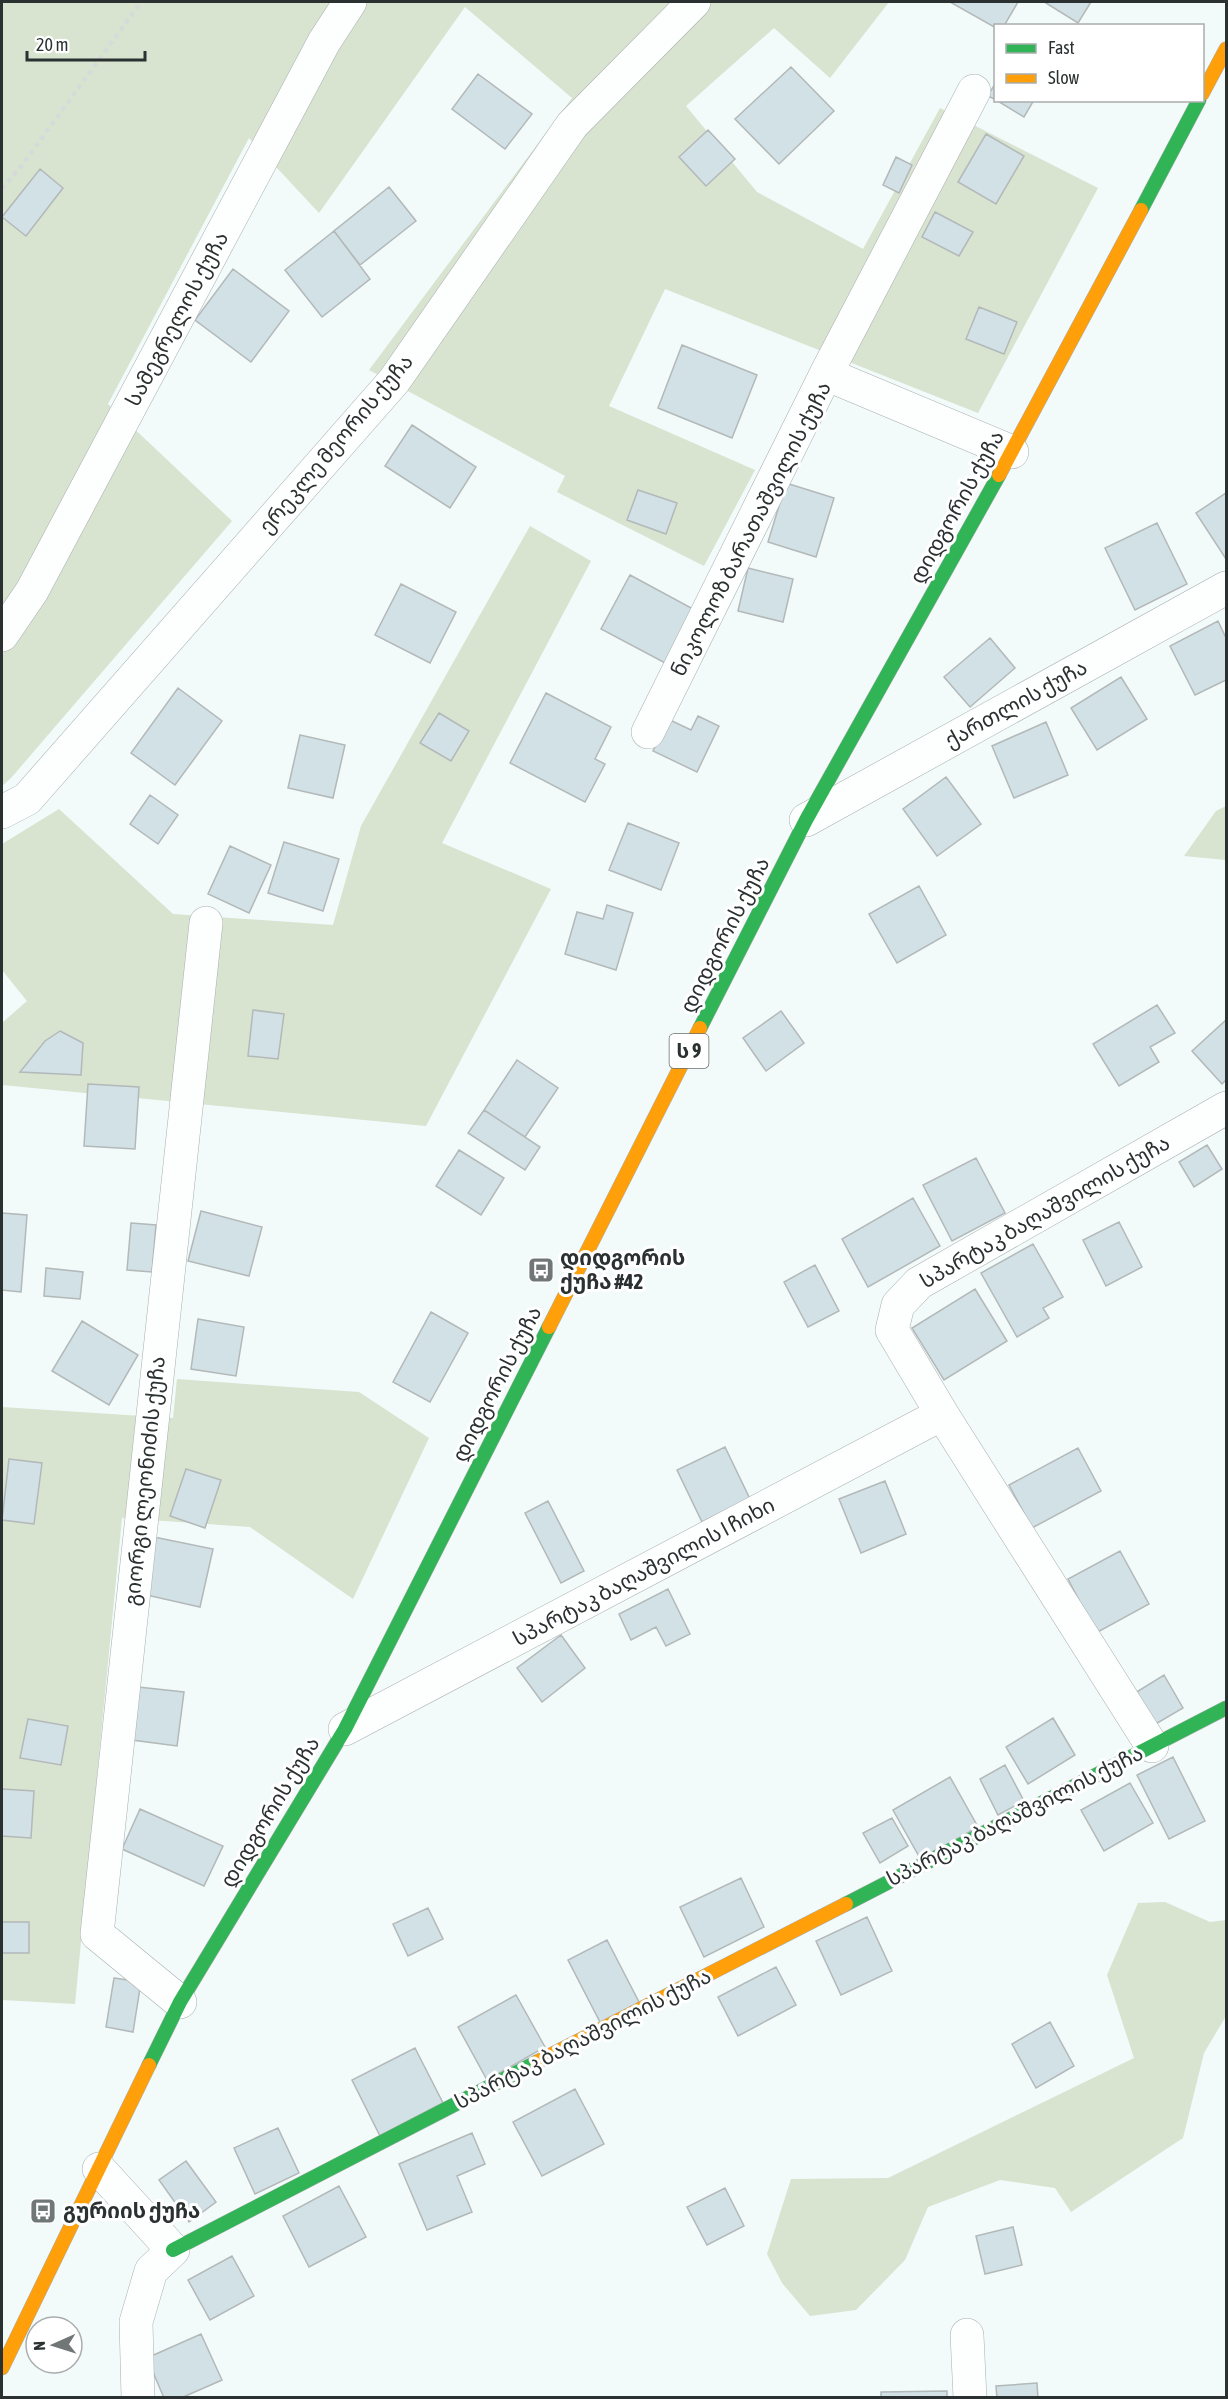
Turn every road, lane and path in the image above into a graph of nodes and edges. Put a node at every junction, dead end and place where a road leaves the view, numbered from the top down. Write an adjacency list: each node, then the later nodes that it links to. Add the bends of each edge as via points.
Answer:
1 (141, 2): 8 (path)
2 (350, 2): 12 (street, სამეგრელოს ქუჩა, via 324,42 32,591)
3 (694, 2): 14 (street, ერეკლე მეორის ქუჩა, via 572,125 394,381 27,799)
4 (1227, 49): 6 (main road)
5 (974, 91): 9 (street)
6 (1204, 92)
7 (1198, 102): 10 (main road, დიდგორის ქუჩა / ს 9)
8 (2, 189)
9 (826, 374): 10 (street, ნიკოლოზ ბარათაშვილის ქუჩა); 13 (street, ნიკოლოზ ბარათაშვილის ქუჩა)
10 (1012, 452): 15 (main road, დიდგორის ქუჩა / ს 9)
11 (1227, 588): 15 (street, ქართლის ქუჩა)
12 (2, 636)
13 (648, 732)
14 (2, 812)
15 (806, 820): 20 (main road, დიდგორის ქუჩა / ს 9)
16 (206, 922): 22 (street, გიორგი ლეონიძის ქუჩა, via 98,1934)
17 (1227, 1108): 18 (street, სპარტაკ ბაღაშვილის ქუჩა, via 919,1283 898,1305 892,1329)
18 (942, 1414): 20 (street, სპარტაკ ბაღაშვილის I ჩიხი); 21 (street, სპარტაკ ბაღაშვილის ქუჩა)
19 (1227, 1708): 21 (main road)
20 (345, 1729): 22 (main road, დიდგორის ქუჩა / ს 9)
21 (1152, 1746): 24 (main road, სპარტაკ ბაღაშვილის ქუჩა)
22 (180, 2002): 23 (main road, დიდგორის ქუჩა / ს 9)
23 (99, 2169): 24 (street); 26 (main road, დიდგორის ქუჩა / ს 9)
24 (173, 2250): 27 (street, via 151,2271 136,2322)
25 (967, 2335): 28 (street)
26 (2, 2368)
27 (138, 2397)
28 (970, 2397)

